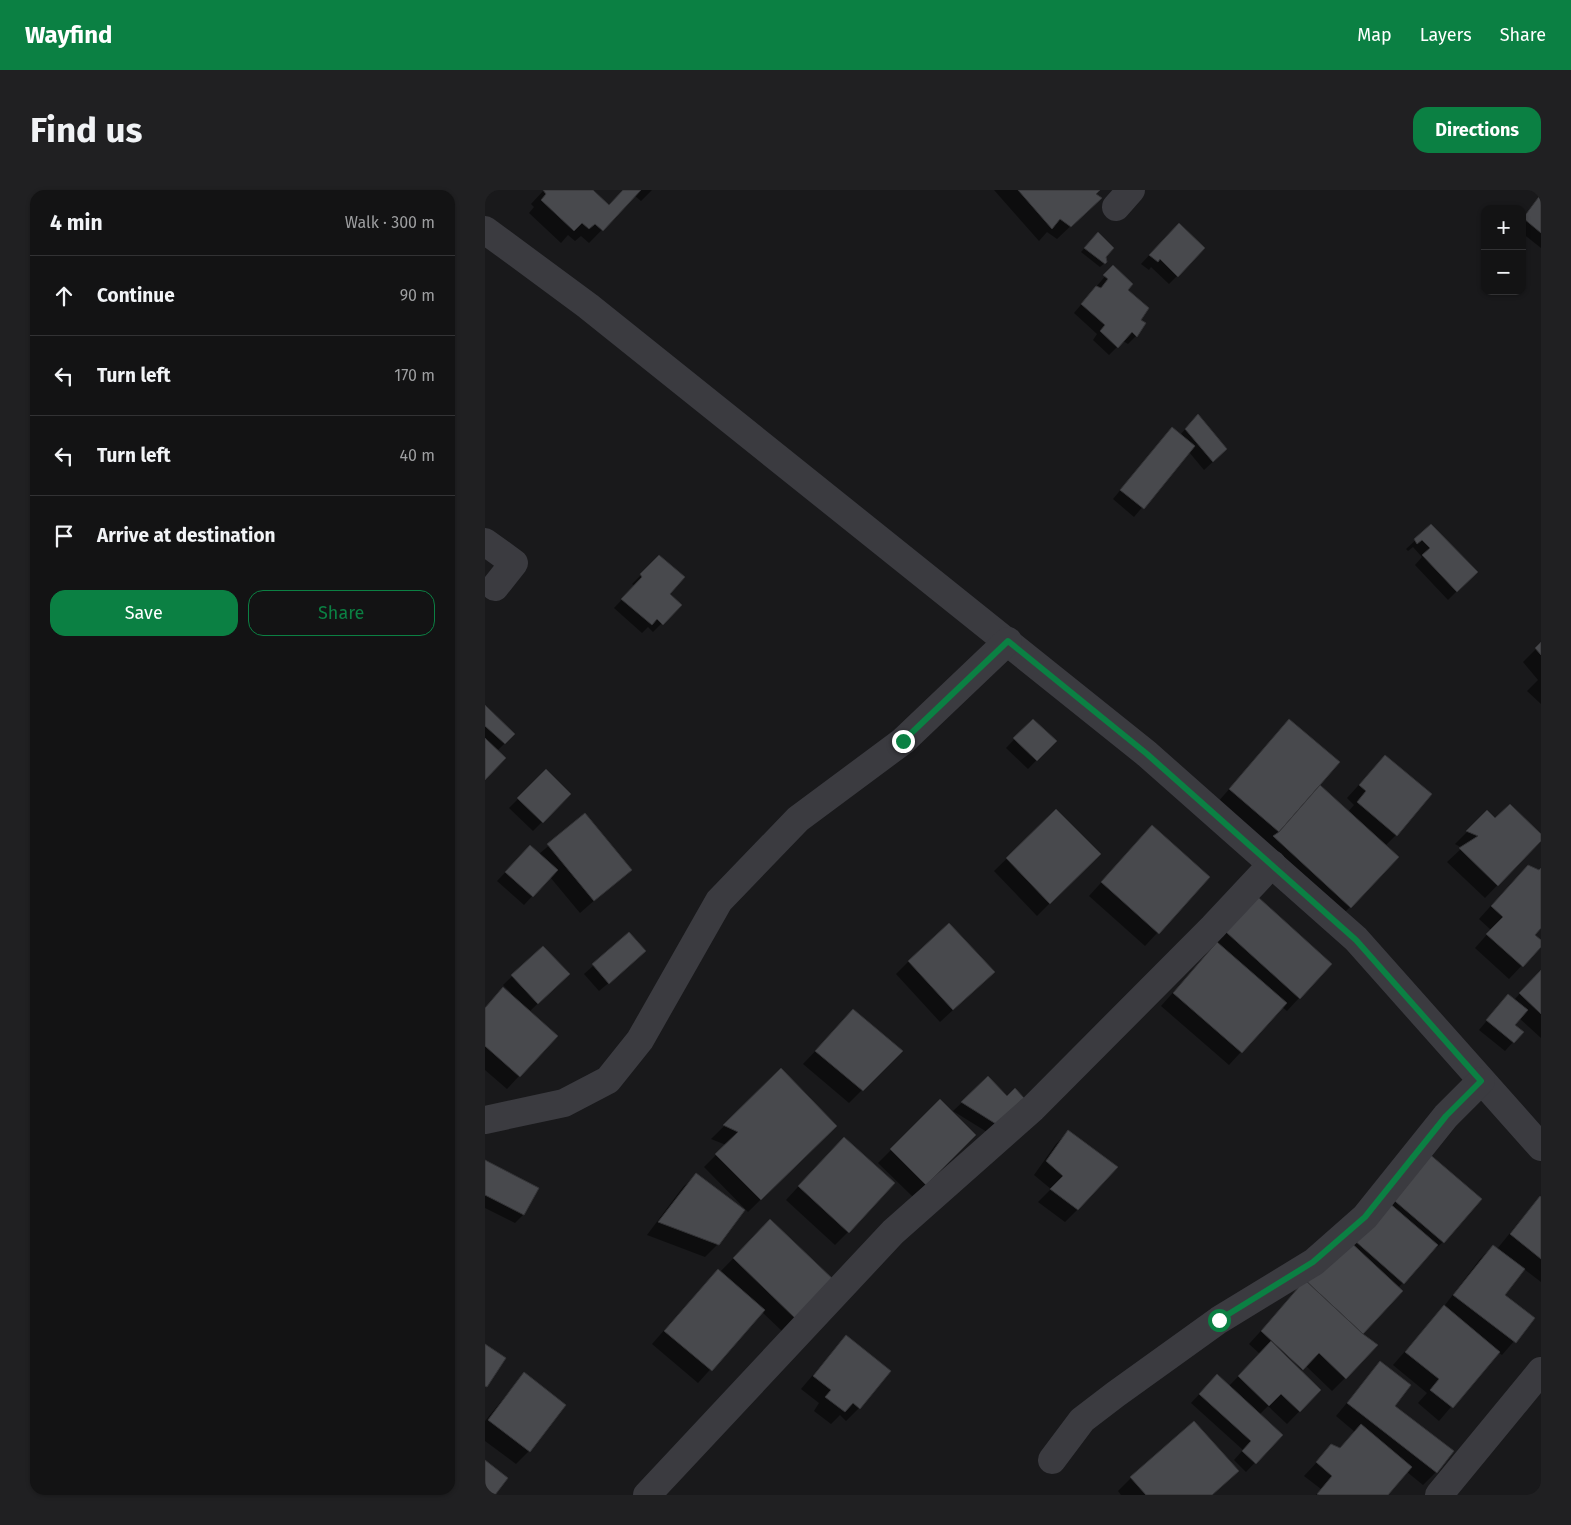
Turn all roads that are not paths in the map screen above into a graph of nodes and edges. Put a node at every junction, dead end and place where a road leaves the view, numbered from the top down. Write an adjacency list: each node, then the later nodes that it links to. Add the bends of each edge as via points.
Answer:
1 (485, 230): 4 (street, via 588,306)
2 (485, 542): 3 (street, via 514,563)
3 (495, 587)
4 (1008, 641): 5 (street, via 1147,754); 7 (street, via 903,741 798,819 719,901 640,1040 608,1080 564,1103)
5 (1272, 864): 6 (street, via 1356,940); 11 (street, via 1033,1108 893,1232)
6 (1481, 1081): 8 (street); 10 (street, via 1446,1116 1365,1217 1313,1262 1219,1320 1082,1420)
7 (485, 1120)
8 (1541, 1147)
9 (1541, 1371): 12 (street)
10 (1052, 1460)
11 (647, 1495)
12 (1439, 1495)

